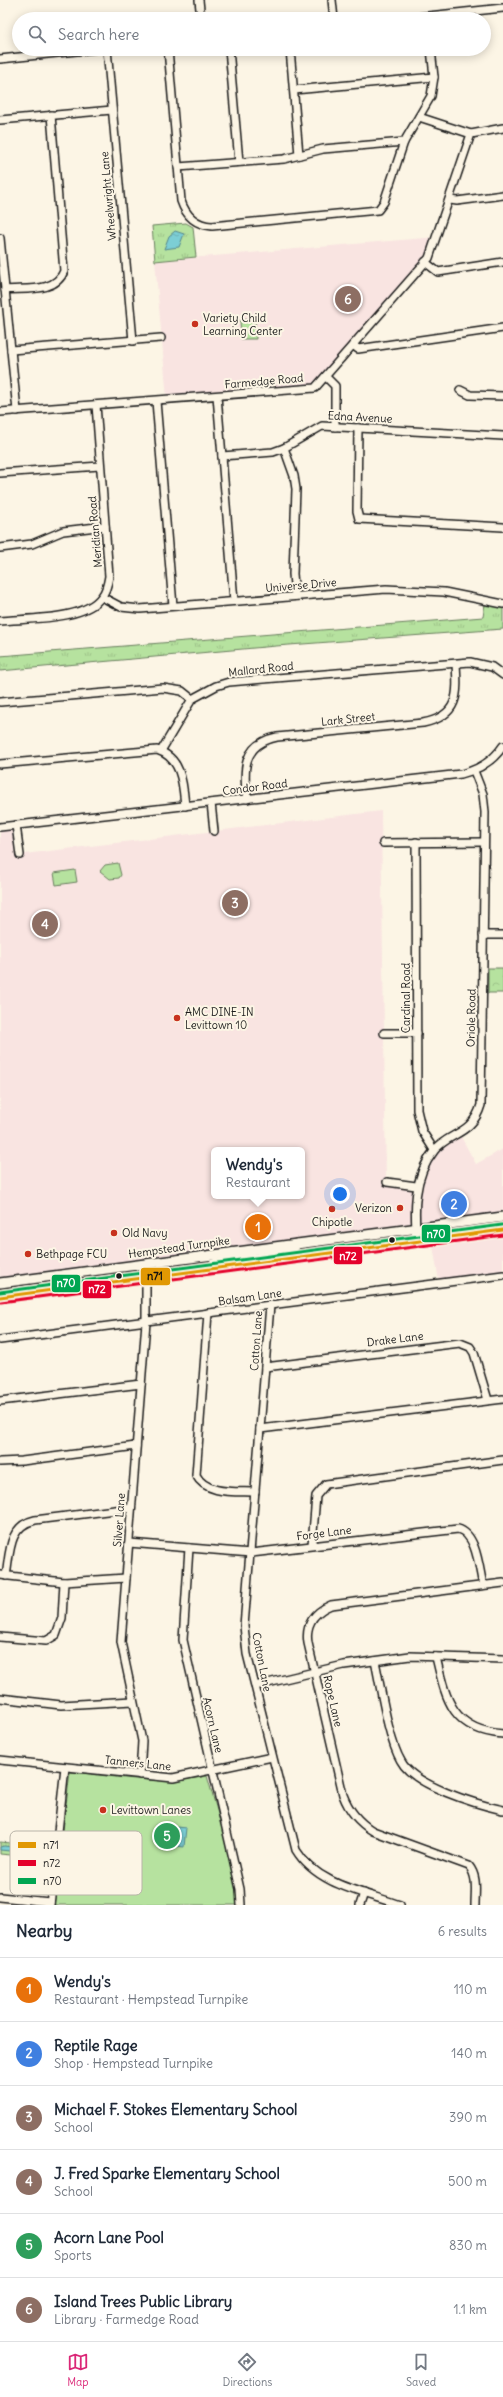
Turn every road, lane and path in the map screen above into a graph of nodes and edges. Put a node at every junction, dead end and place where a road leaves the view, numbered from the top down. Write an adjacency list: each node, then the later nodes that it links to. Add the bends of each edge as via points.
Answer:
1 (199, 0): 4 (street)
2 (332, 0): 5 (street)
3 (503, 8): 6 (street)
4 (200, 12)
5 (333, 12)
6 (473, 12)
7 (29, 56): 13 (street)
8 (108, 56): 16 (street, Wheelwright Lane)
9 (169, 56): 25 (street)
10 (230, 56): 24 (street)
11 (291, 56): 15 (street)
12 (432, 56): 14 (street)
13 (0, 59)
14 (434, 77): 15 (street); 18 (street, via 431,96)
15 (294, 90): 23 (street)
16 (112, 110): 17 (street); 35 (street, Wheelwright Lane)
17 (51, 115): 19 (street); 31 (street, via 64,271 59,280 50,286)
18 (419, 117): 21 (street); 22 (street)
19 (0, 120)
20 (503, 128): 21 (street)
21 (471, 134): 27 (street, Farmedge Road)
22 (404, 142): 23 (street, via 323,149); 25 (street, via 384,202 376,211 212,226 195,222 183,208)
23 (299, 156): 24 (street)
24 (238, 162): 25 (street)
25 (178, 167)
26 (503, 194): 27 (street)
27 (450, 200): 29 (street, Farmedge Road)
28 (0, 238): 31 (street)
29 (425, 262): 30 (street, via 438,272); 36 (street, Farmedge Road)
30 (503, 262)
31 (5, 290): 32 (street)
32 (4, 314): 37 (street)
33 (503, 328): 36 (street, via 358,349)
34 (161, 338): 35 (street)
35 (133, 341): 37 (street)
36 (353, 345): 38 (street, Farmedge Road)
37 (11, 350): 44 (street)
38 (326, 377): 40 (street, Farmedge Road, via 315,388); 46 (street, via 335,386)
39 (460, 390): 41 (street, via 477,396)
40 (217, 396): 42 (street, Farmedge Road); 50 (street)
41 (503, 396)
42 (156, 401): 43 (street, Farmedge Road); 60 (street)
43 (96, 405): 44 (street, Farmedge Road); 51 (street, Meridian Road)
44 (17, 411): 45 (street, Farmedge Road)
45 (0, 412)
46 (335, 427): 47 (street, Edna Avenue); 49 (street, Edna Avenue, via 315,428)
47 (358, 428): 48 (street, Edna Avenue); 54 (street, via 356,511 359,520)
48 (503, 436)
49 (284, 448): 50 (street, Edna Avenue, via 273,452); 56 (street, via 296,489 293,574)
50 (222, 456): 58 (street)
51 (100, 466): 52 (street); 53 (street, Meridian Road)
52 (0, 473)
53 (105, 526): 55 (street, via 64,531 32,544); 57 (street, Meridian Road, via 109,576)
54 (503, 527)
55 (0, 548)
56 (295, 596): 58 (street, Universe Drive); 59 (street, Universe Drive, via 386,589 444,592)
57 (102, 597): 60 (street, Universe Drive, via 130,608); 61 (street, via 81,612)
58 (234, 601): 60 (street, Universe Drive)
59 (503, 604)
60 (173, 606)
61 (0, 621)
62 (456, 664): 63 (street, Mallard Road, via 480,663 492,667); 64 (street, Mallard Road, via 229,682); 70 (street, Lark Street, via 458,690 455,701 449,711 438,719 423,723 277,737 264,741 251,752 245,764)
63 (503, 675)
64 (192, 699): 65 (street, via 182,691 163,688); 67 (street)
65 (0, 702)
66 (503, 746): 69 (street, Condor Road, via 491,760)
67 (161, 751): 68 (street, via 144,750); 72 (street, via 173,760 179,771)
68 (0, 764)
69 (474, 771): 70 (street, Condor Road, via 450,776); 77 (street, Oriole Road, via 484,803)
70 (247, 799): 71 (street, Condor Road)
71 (211, 804): 72 (street, Condor Road); 75 (street)
72 (185, 806): 73 (street, Condor Road)
73 (16, 825): 74 (street, Condor Road); 79 (street)
74 (0, 827)
75 (214, 832)
76 (416, 842): 77 (street); 78 (street); 83 (street, Cardinal Road)
77 (484, 842): 80 (street, Oriole Road)
78 (383, 843)
79 (20, 855)
80 (483, 935): 81 (street); 84 (street, Oriole Road, via 480,1105 476,1117 467,1127)
81 (503, 935)
82 (384, 1033): 83 (street)
83 (417, 1033): 84 (street, Cardinal Road, via 419,1122)
84 (434, 1150): 86 (street, Oriole Road)
85 (386, 1182): 86 (street)
86 (416, 1186): 88 (street, Oriole Road)
87 (503, 1217): 88 (main road, Hempstead Turnpike)
88 (416, 1229): 90 (street, Oriole Road); 91 (main road, Hempstead Turnpike)
89 (503, 1230): 90 (main road)
90 (417, 1242): 92 (main road)
91 (298, 1244): 92 (main road); 93 (main road, Hempstead Turnpike); 94 (main road, via 287,1252 228,1260)
92 (299, 1257): 94 (main road)
93 (146, 1264): 96 (street, Silver Lane); 97 (main road, Hempstead Turnpike)
94 (196, 1271): 96 (main road)
95 (503, 1275): 99 (street, Balsam Lane)
96 (147, 1277): 98 (main road); 101 (street, Silver Lane)
97 (0, 1283)
98 (0, 1296)
99 (270, 1305): 100 (street, Balsam Lane); 103 (street, Cotton Lane)
100 (208, 1313): 101 (street, Balsam Lane); 112 (street, via 196,1475 203,1485 211,1489)
101 (146, 1322): 102 (street, Balsam Lane); 104 (street, Silver Lane)
102 (0, 1340)
103 (265, 1367): 106 (street, Drake Lane, via 460,1343 470,1347 474,1353); 108 (street, Cotton Lane)
104 (141, 1384): 107 (street); 109 (street, Silver Lane)
105 (503, 1399): 106 (street)
106 (488, 1400): 108 (street)
107 (0, 1401)
108 (260, 1429): 112 (street, Cotton Lane)
109 (136, 1446): 111 (street); 113 (street, Silver Lane)
110 (503, 1460): 115 (street, via 326,1484 316,1496)
111 (0, 1462)
112 (255, 1492): 117 (street, Cotton Lane)
113 (131, 1508): 114 (street, Silver Lane); 118 (street, via 24,1524 17,1528 13,1535)
114 (129, 1543): 116 (street, Forge Lane); 119 (street, Silver Lane)
115 (312, 1545): 117 (street, Forge Lane); 122 (street, Forge Lane, via 458,1528 466,1533 472,1543)
116 (189, 1548): 117 (street, Forge Lane); 135 (street, Acorn Lane, via 183,1640)
117 (251, 1553): 128 (street, Cotton Lane, via 244,1637)
118 (3, 1576): 120 (street)
119 (126, 1578): 120 (street); 130 (street, Silver Lane, via 121,1642)
120 (64, 1582): 123 (street, via 62,1618 56,1635 42,1641)
121 (503, 1583): 122 (street, Rope Lane)
122 (483, 1585): 127 (street, Rope Lane, via 324,1608 315,1615 307,1629)
123 (0, 1637)
124 (436, 1657): 125 (street); 126 (street, via 410,1656); 131 (street, via 445,1692 457,1716 479,1730)
125 (503, 1659)
126 (375, 1661): 127 (street); 137 (street, via 396,1749 406,1769 424,1784)
127 (314, 1672): 128 (street); 145 (street, Rope Lane, via 343,1795 350,1810 360,1822 373,1831 469,1866 475,1880)
128 (255, 1686): 132 (street, Cotton Lane)
129 (0, 1698): 130 (street, via 61,1705)
130 (133, 1701): 136 (street, Silver Lane, via 142,1740)
131 (503, 1734)
132 (272, 1757): 135 (street, Tanners Lane); 139 (street, Cotton Lane, via 290,1834 301,1859 322,1877)
133 (0, 1760): 134 (street, Tanners Lane)
134 (65, 1767): 136 (street, Tanners Lane); 138 (street)
135 (212, 1771): 136 (street, Tanners Lane, via 182,1778); 142 (street, Acorn Lane, via 240,1889)
136 (140, 1775)
137 (503, 1810)
138 (58, 1831)
139 (364, 1893): 143 (street); 144 (street, Cotton Lane)
140 (0, 1897): 141 (street)
141 (50, 1904)
142 (241, 1905)
143 (360, 1905)
144 (400, 1905)
145 (475, 1905)

